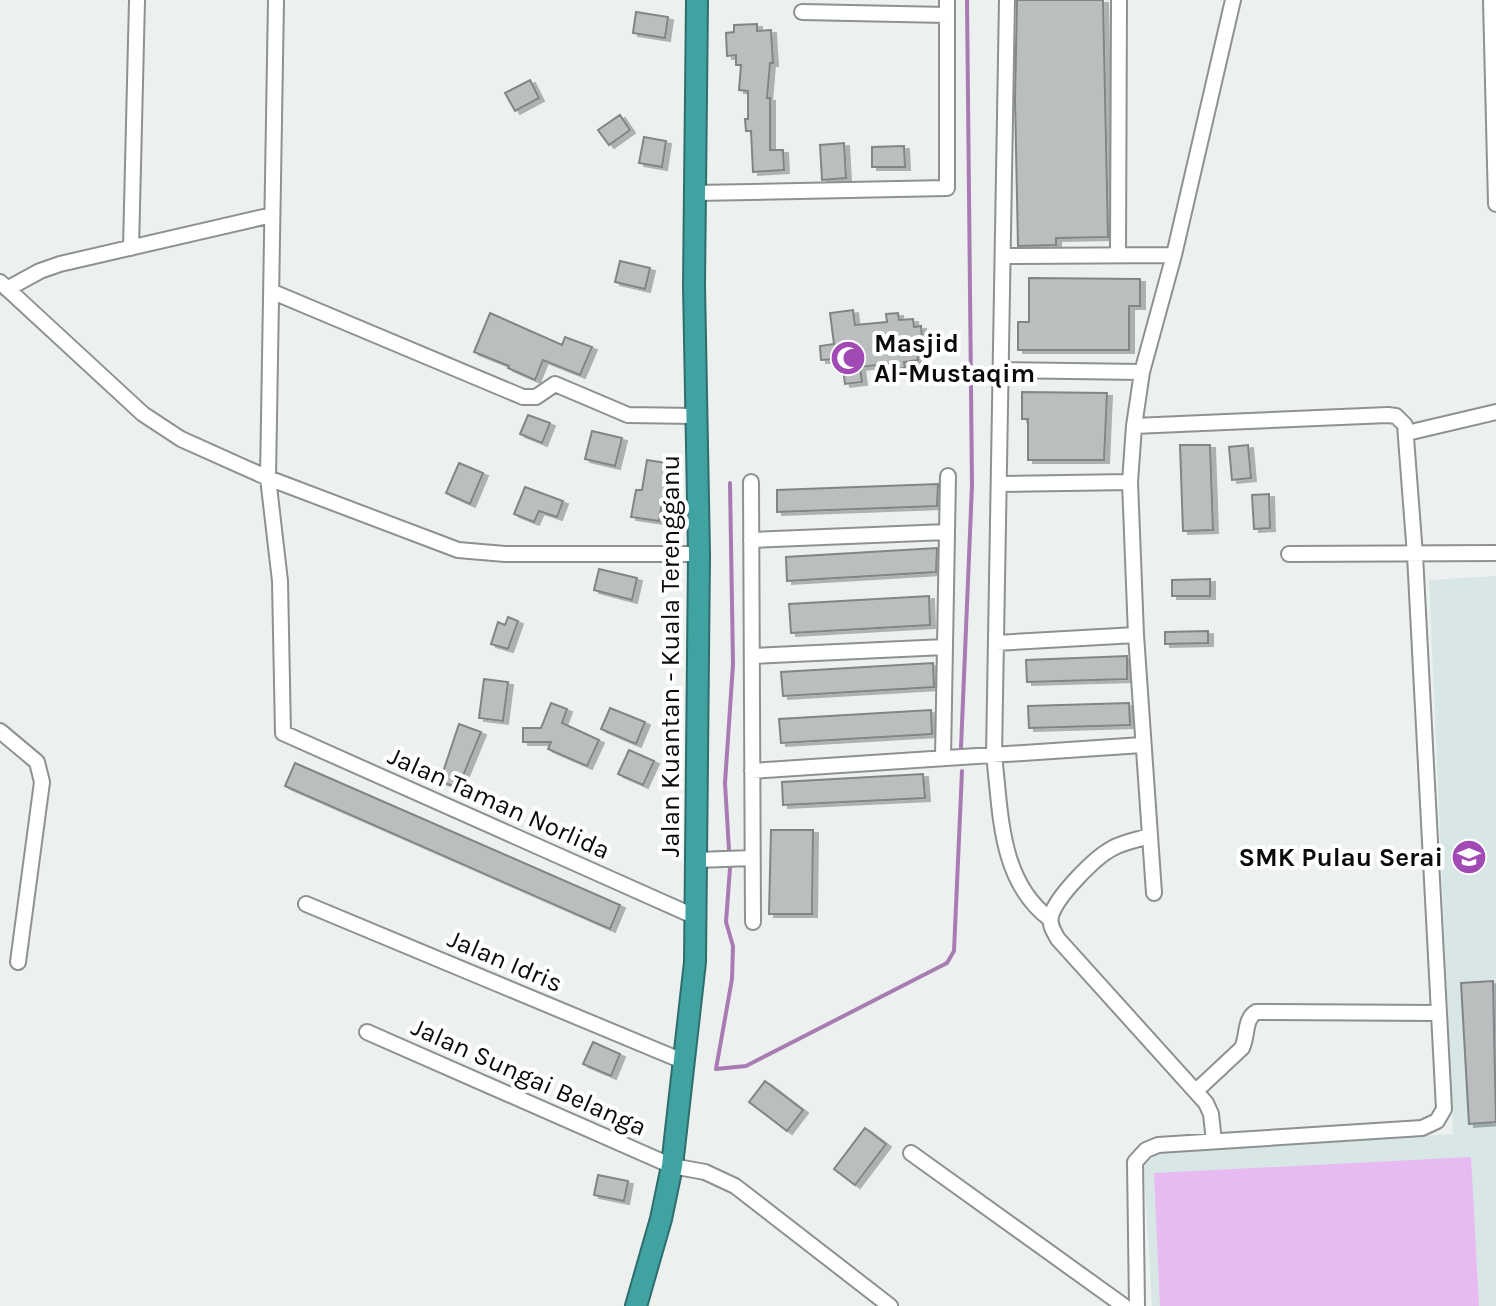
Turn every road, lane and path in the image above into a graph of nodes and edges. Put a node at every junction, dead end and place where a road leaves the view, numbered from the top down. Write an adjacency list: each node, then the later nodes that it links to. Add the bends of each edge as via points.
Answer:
1 (137, 0): 13 (street)
2 (276, 0): 12 (street)
3 (697, 0): 10 (highway, Jalan Kuantan - Kuala Terengganu)
4 (1007, 0): 16 (street)
5 (1119, 0): 14 (street)
6 (1233, 0): 15 (street)
7 (1491, 0): 11 (street)
8 (947, 8): 9 (street); 10 (street, via 947,188)
9 (802, 12)
10 (695, 193): 22 (highway, Jalan Kuantan - Kuala Terengganu)
11 (1496, 204)
12 (272, 215): 13 (street); 18 (street)
13 (131, 248): 17 (street)
14 (1118, 255): 15 (street); 16 (street)
15 (1174, 255): 20 (street)
16 (1003, 256): 19 (street)
17 (4, 285): 26 (street, via 143,414 181,439)
18 (273, 292): 22 (street, via 523,397 536,397 555,384 628,415); 26 (street)
19 (1001, 370): 20 (street); 29 (street)
20 (1142, 372): 23 (street)
21 (1496, 412): 24 (street)
22 (695, 416): 33 (highway, Jalan Kuantan - Kuala Terengganu)
23 (1134, 426): 24 (street, via 1388,415 1402,420); 28 (street)
24 (1407, 433): 35 (street)
25 (948, 476): 30 (street)
26 (268, 478): 33 (street, via 458,550); 50 (street, Jalan Taman Norlida, via 280,581 283,733)
27 (751, 482): 31 (street)
28 (1130, 482): 29 (street); 36 (street)
29 (999, 484): 37 (street)
30 (947, 532): 31 (street); 38 (street)
31 (751, 540): 39 (street)
32 (1496, 553): 35 (street)
33 (699, 554): 47 (highway, Jalan Kuantan - Kuala Terengganu)
34 (1289, 554): 35 (street)
35 (1415, 555): 54 (street)
36 (1136, 635): 37 (street); 41 (street)
37 (996, 643): 42 (street)
38 (945, 647): 39 (street); 43 (street)
39 (752, 656): 44 (street)
40 (0, 731): 53 (street, via 37,762 42,782)
41 (1142, 745): 42 (street); 45 (street)
42 (994, 755): 43 (street); 51 (street, via 1009,860 1023,892)
43 (943, 758): 44 (street)
44 (752, 771): 46 (street)
45 (1149, 836): 48 (street); 51 (street, via 1113,847 1094,862 1056,903)
46 (752, 858): 47 (street); 52 (street)
47 (697, 860): 50 (highway, Jalan Kuantan - Kuala Terengganu)
48 (1154, 893)
49 (306, 904): 56 (street, Jalan Idris)
50 (696, 917): 56 (highway, Jalan Kuantan - Kuala Terengganu)
51 (1050, 919): 57 (street, via 1058,939)
52 (753, 922)
53 (18, 962)
54 (1438, 1013): 57 (street, via 1256,1012 1248,1020 1242,1048); 58 (street, via 1444,1109 1432,1124)
55 (367, 1032): 60 (street, Jalan Sungai Belanga)
56 (685, 1062): 60 (highway, Jalan Kuantan - Kuala Terengganu)
57 (1196, 1091): 58 (street, via 1211,1114)
58 (1214, 1141): 64 (street, via 1158,1145 1135,1162)
59 (911, 1153): 63 (street)
60 (672, 1166): 61 (highway, Jalan Kuantan - Kuala Terengganu); 62 (street, Jalan Sungai Belanga, via 705,1172 735,1186)
61 (636, 1306)
62 (890, 1306)
63 (1124, 1306)
64 (1137, 1306)

